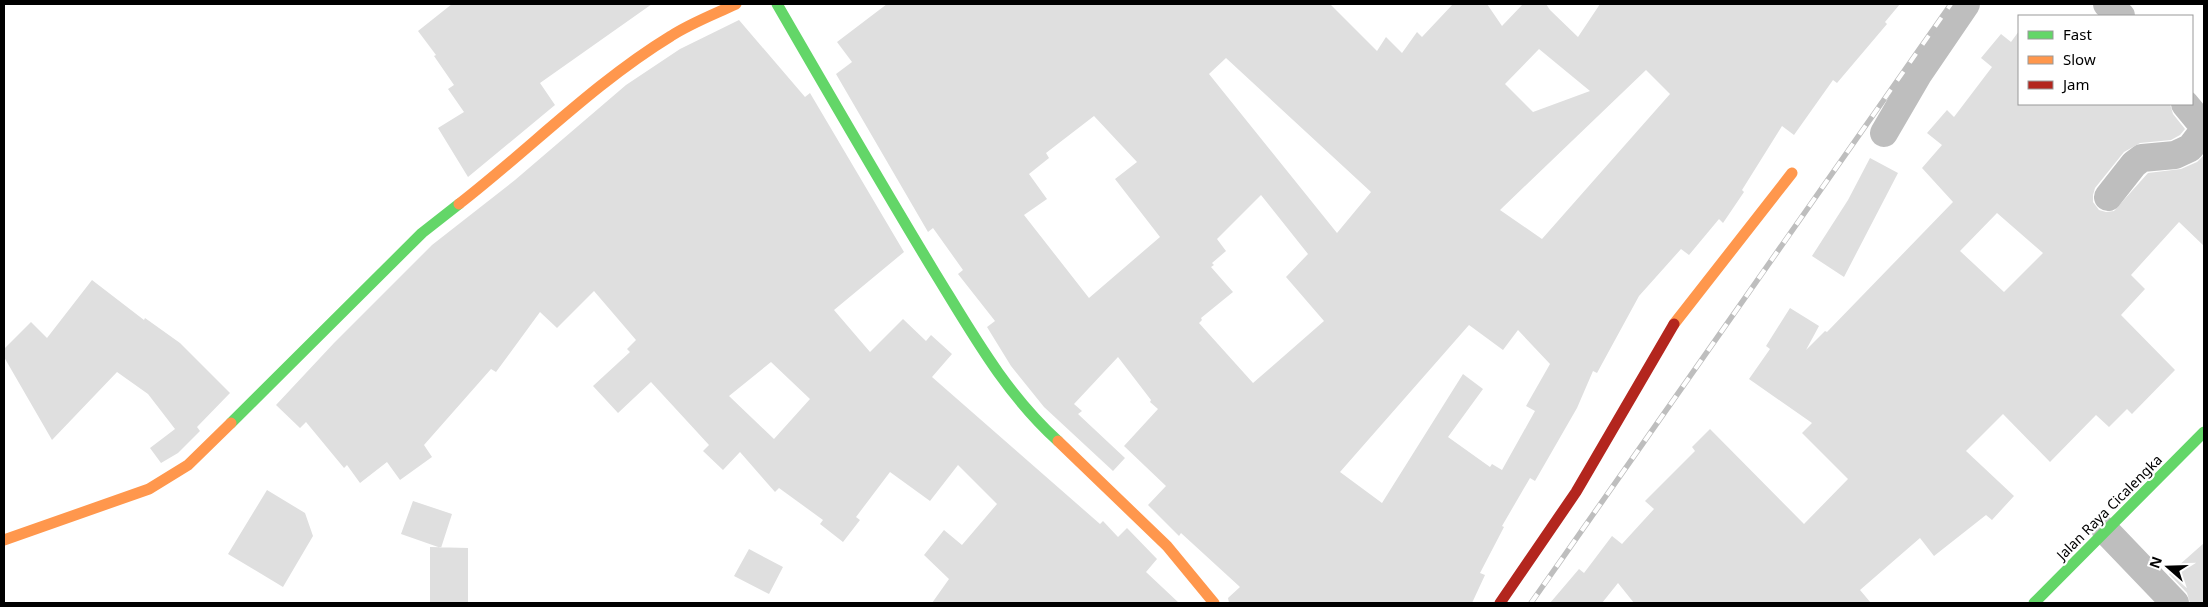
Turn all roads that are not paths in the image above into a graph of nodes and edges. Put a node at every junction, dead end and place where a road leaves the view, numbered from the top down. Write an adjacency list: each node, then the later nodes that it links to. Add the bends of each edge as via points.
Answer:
1 (736, 4): 13 (street, via 672,36 616,72 505,168 422,233 188,465 149,489)
2 (777, 4): 14 (street, via 886,193 998,375 1033,418 1167,546)
3 (1966, 4): 8 (street, via 1919,73)
4 (2107, 4): 5 (street)
5 (2120, 15)
6 (2186, 105): 7 (street)
7 (2204, 129): 10 (street, via 2190,148 2175,155 2142,158)
8 (1884, 133)
9 (1792, 173): 15 (street, via 1671,328 1576,492)
10 (2108, 197)
11 (2204, 432): 12 (street, Jalan Raya Cicalengka)
12 (2106, 531): 16 (street, Jalan Raya Cicalengka); 17 (street)
13 (4, 540)
14 (1214, 603)
15 (1500, 603)
16 (2034, 603)
17 (2175, 603)

